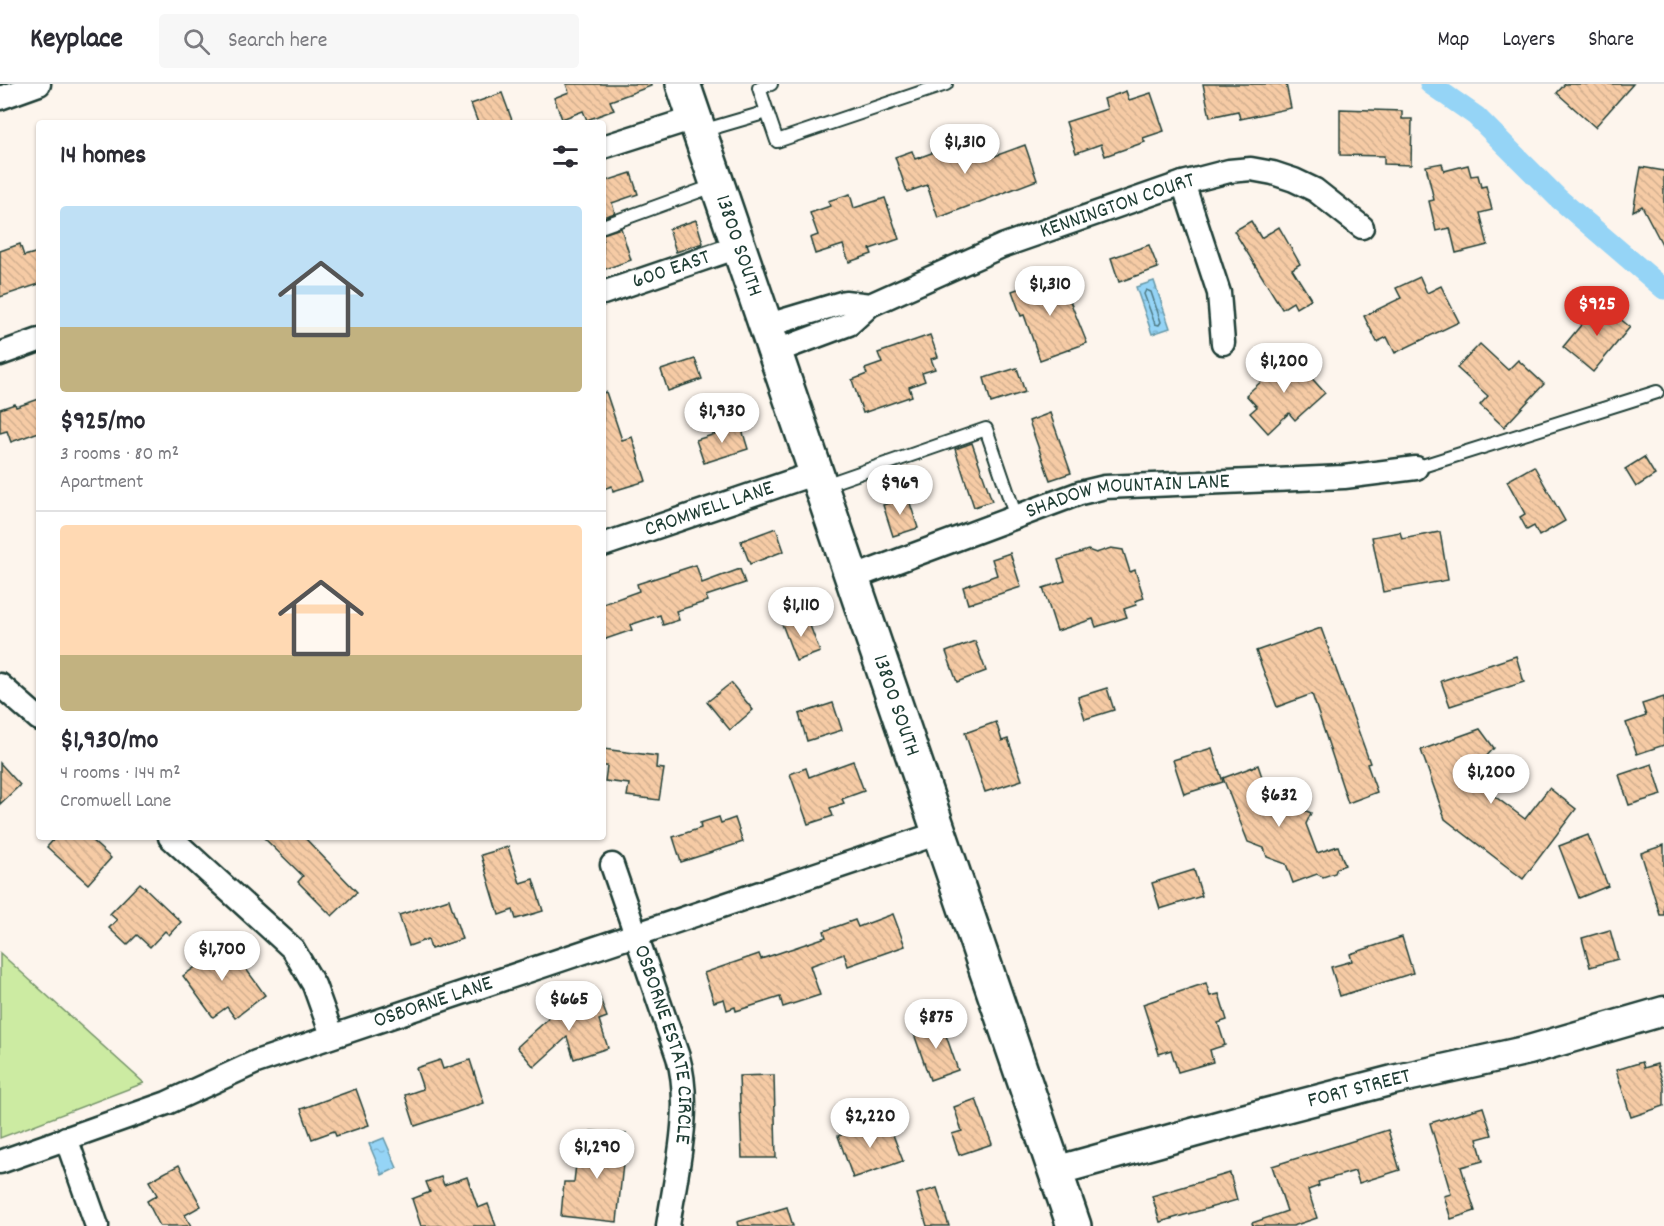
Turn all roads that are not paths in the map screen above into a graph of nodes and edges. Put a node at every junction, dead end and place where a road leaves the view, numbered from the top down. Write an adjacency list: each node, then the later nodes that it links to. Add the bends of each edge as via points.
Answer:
1 (39, 84): 5 (street)
2 (683, 84): 7 (main road, 13800 SOUTH)
3 (771, 84): 6 (lane, via 759,88)
4 (946, 84): 6 (lane, via 777,141)
5 (0, 98)
6 (767, 112): 7 (lane)
7 (697, 125): 8 (street); 10 (main road, 13800 SOUTH)
8 (606, 146)
9 (1183, 183): 12 (street, KENNINGTON COURT, via 1229,171 1273,173 1315,190); 15 (street, KENNINGTON COURT, via 1002,246 870,305 845,302); 17 (street, via 1219,293)
10 (717, 184): 11 (lane); 13 (main road, 13800 SOUTH)
11 (606, 225)
12 (1362, 227)
13 (738, 247): 14 (street, 600 EAST); 15 (main road, 13800 SOUTH)
14 (606, 292)
15 (770, 339): 21 (main road, 13800 SOUTH)
16 (36, 341): 18 (street)
17 (1223, 343)
18 (0, 354)
19 (1658, 392): 20 (lane)
20 (1416, 468): 22 (street, SHADOW MOUNTAIN LANE, via 1344,477 1105,487)
21 (818, 480): 22 (lane, via 986,429); 23 (street, CROMWELL LANE); 24 (main road, 13800 SOUTH)
22 (1016, 517): 24 (street, SHADOW MOUNTAIN LANE)
23 (606, 544)
24 (852, 578): 27 (main road, 13800 SOUTH)
25 (0, 684): 26 (street)
26 (36, 716)
27 (939, 833): 30 (street, OSBORNE LANE); 35 (main road, 13800 SOUTH)
28 (173, 840): 32 (street, via 293,949 314,985)
29 (612, 865): 30 (street, OSBORNE ESTATE CIRCLE)
30 (635, 934): 32 (street, OSBORNE LANE); 37 (street, OSBORNE ESTATE CIRCLE, via 685,1086)
31 (1664, 1011): 35 (street, FORT STREET, via 1529,1050 1393,1080)
32 (332, 1035): 33 (street, OSBORNE LANE, via 234,1071 167,1103)
33 (66, 1138): 34 (street, OSBORNE LANE); 36 (street)
34 (0, 1162)
35 (1055, 1172): 38 (main road, 13800 SOUTH)
36 (98, 1226)
37 (668, 1226)
38 (1074, 1226)

